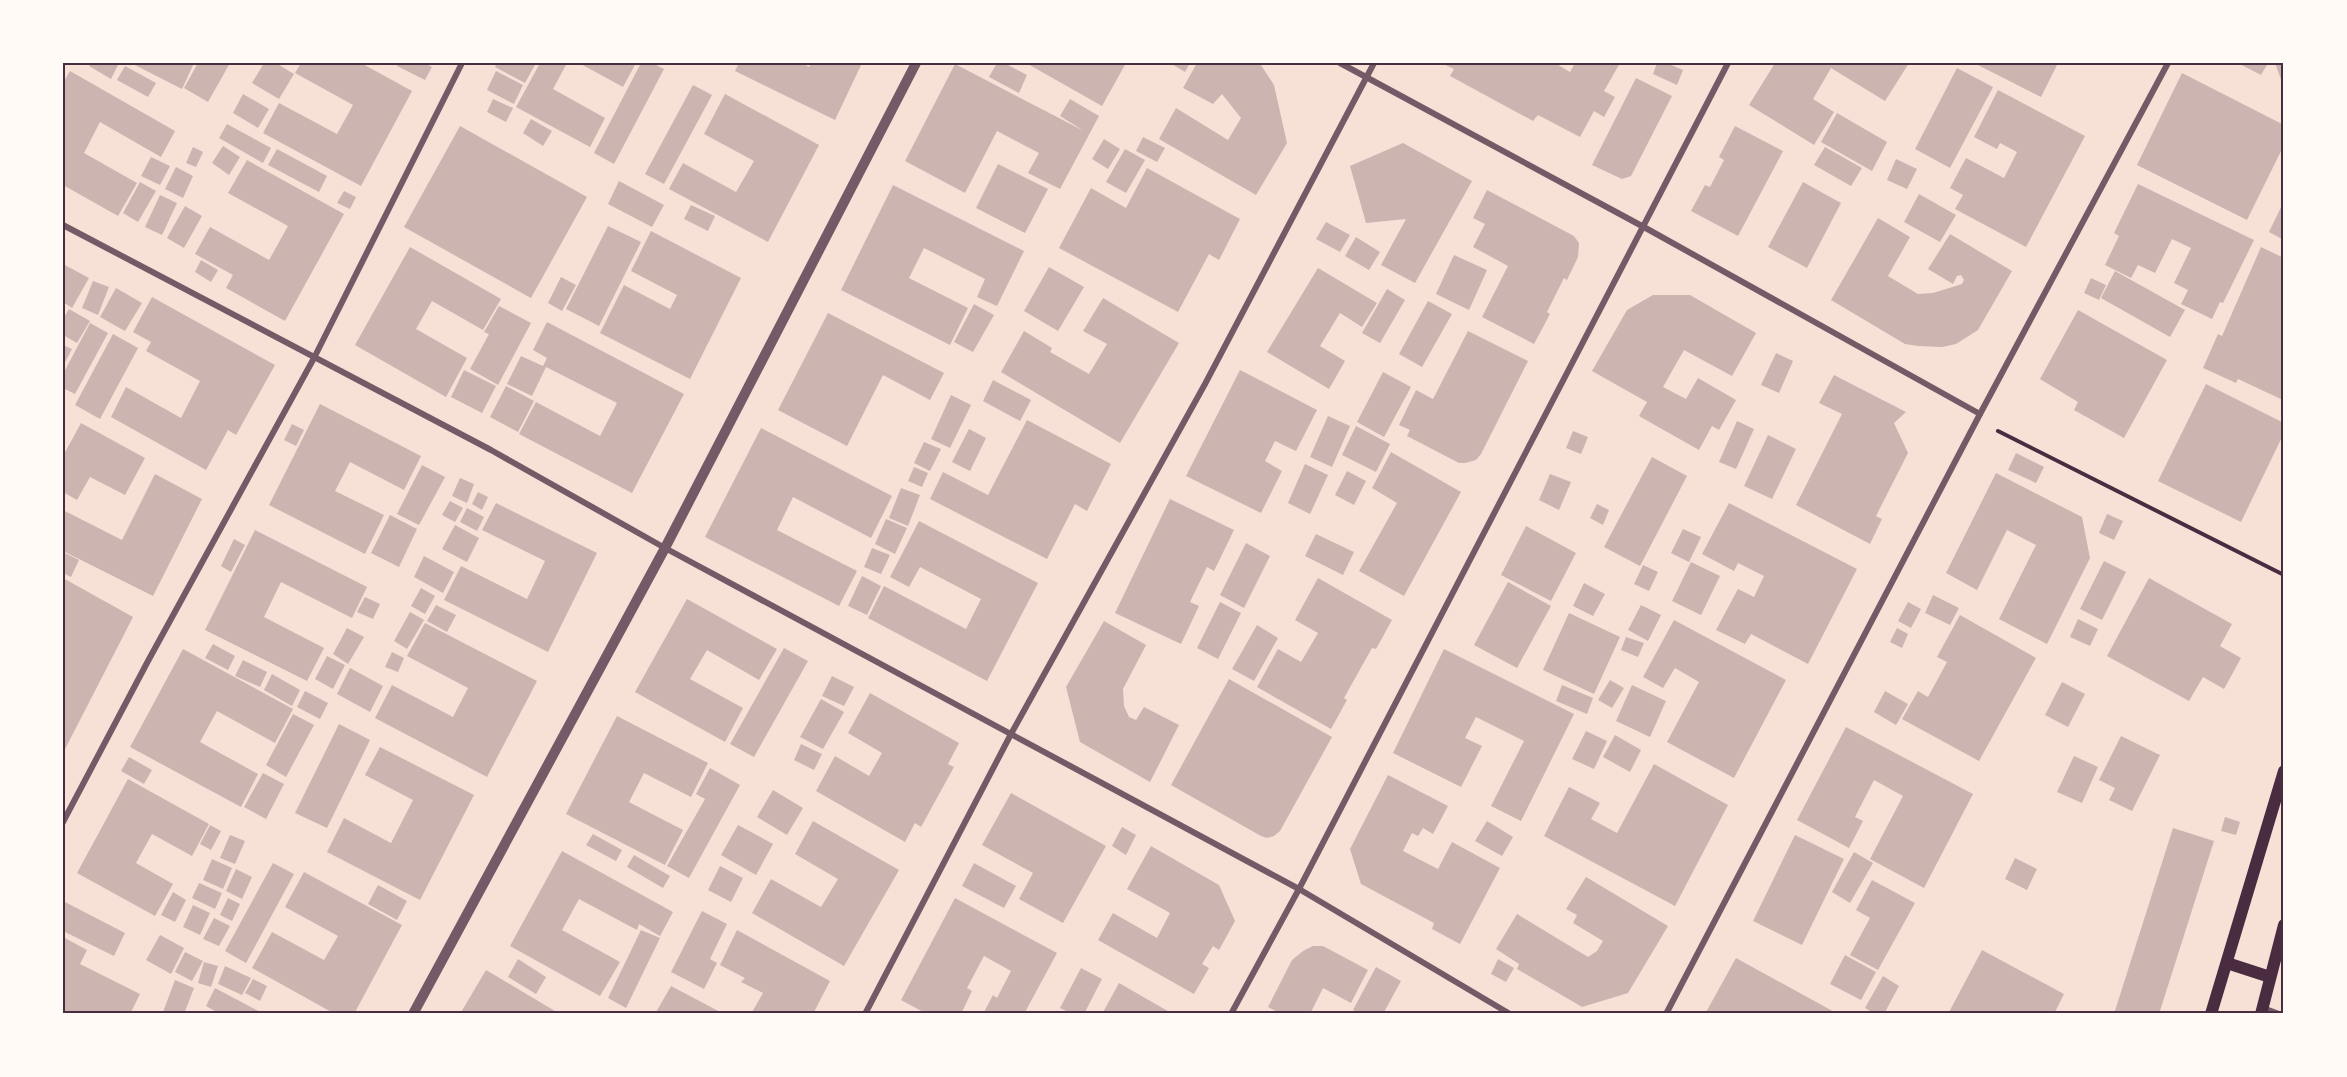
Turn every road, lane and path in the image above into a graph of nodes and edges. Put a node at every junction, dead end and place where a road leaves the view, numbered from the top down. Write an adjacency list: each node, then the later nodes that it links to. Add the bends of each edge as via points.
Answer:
1 (462, 63): 10 (street)
2 (916, 63): 12 (street)
3 (1340, 63): 7 (street)
4 (1374, 63): 7 (street)
5 (1728, 63): 9 (street)
6 (2168, 63): 11 (street)
7 (1367, 78): 9 (street); 14 (street, via 1205,384)
8 (63, 225): 10 (street)
9 (1642, 226): 11 (street); 17 (street)
10 (314, 358): 12 (street, via 491,450); 16 (street)
11 (1979, 417): 13 (path); 26 (street)
12 (665, 548): 14 (street); 22 (street)
13 (2284, 575)
14 (1011, 734): 17 (street); 23 (street)
15 (2284, 771): 19 (main road)
16 (63, 822)
17 (1299, 889): 24 (street); 25 (street)
18 (2284, 925): 20 (main road)
19 (2227, 963): 20 (main road); 27 (main road)
20 (2270, 977): 21 (main road)
21 (2262, 1011): 28 (street)
22 (413, 1014)
23 (865, 1014)
24 (1231, 1014)
25 (1510, 1014)
26 (1666, 1014)
27 (2211, 1014)
28 (2279, 1014)

